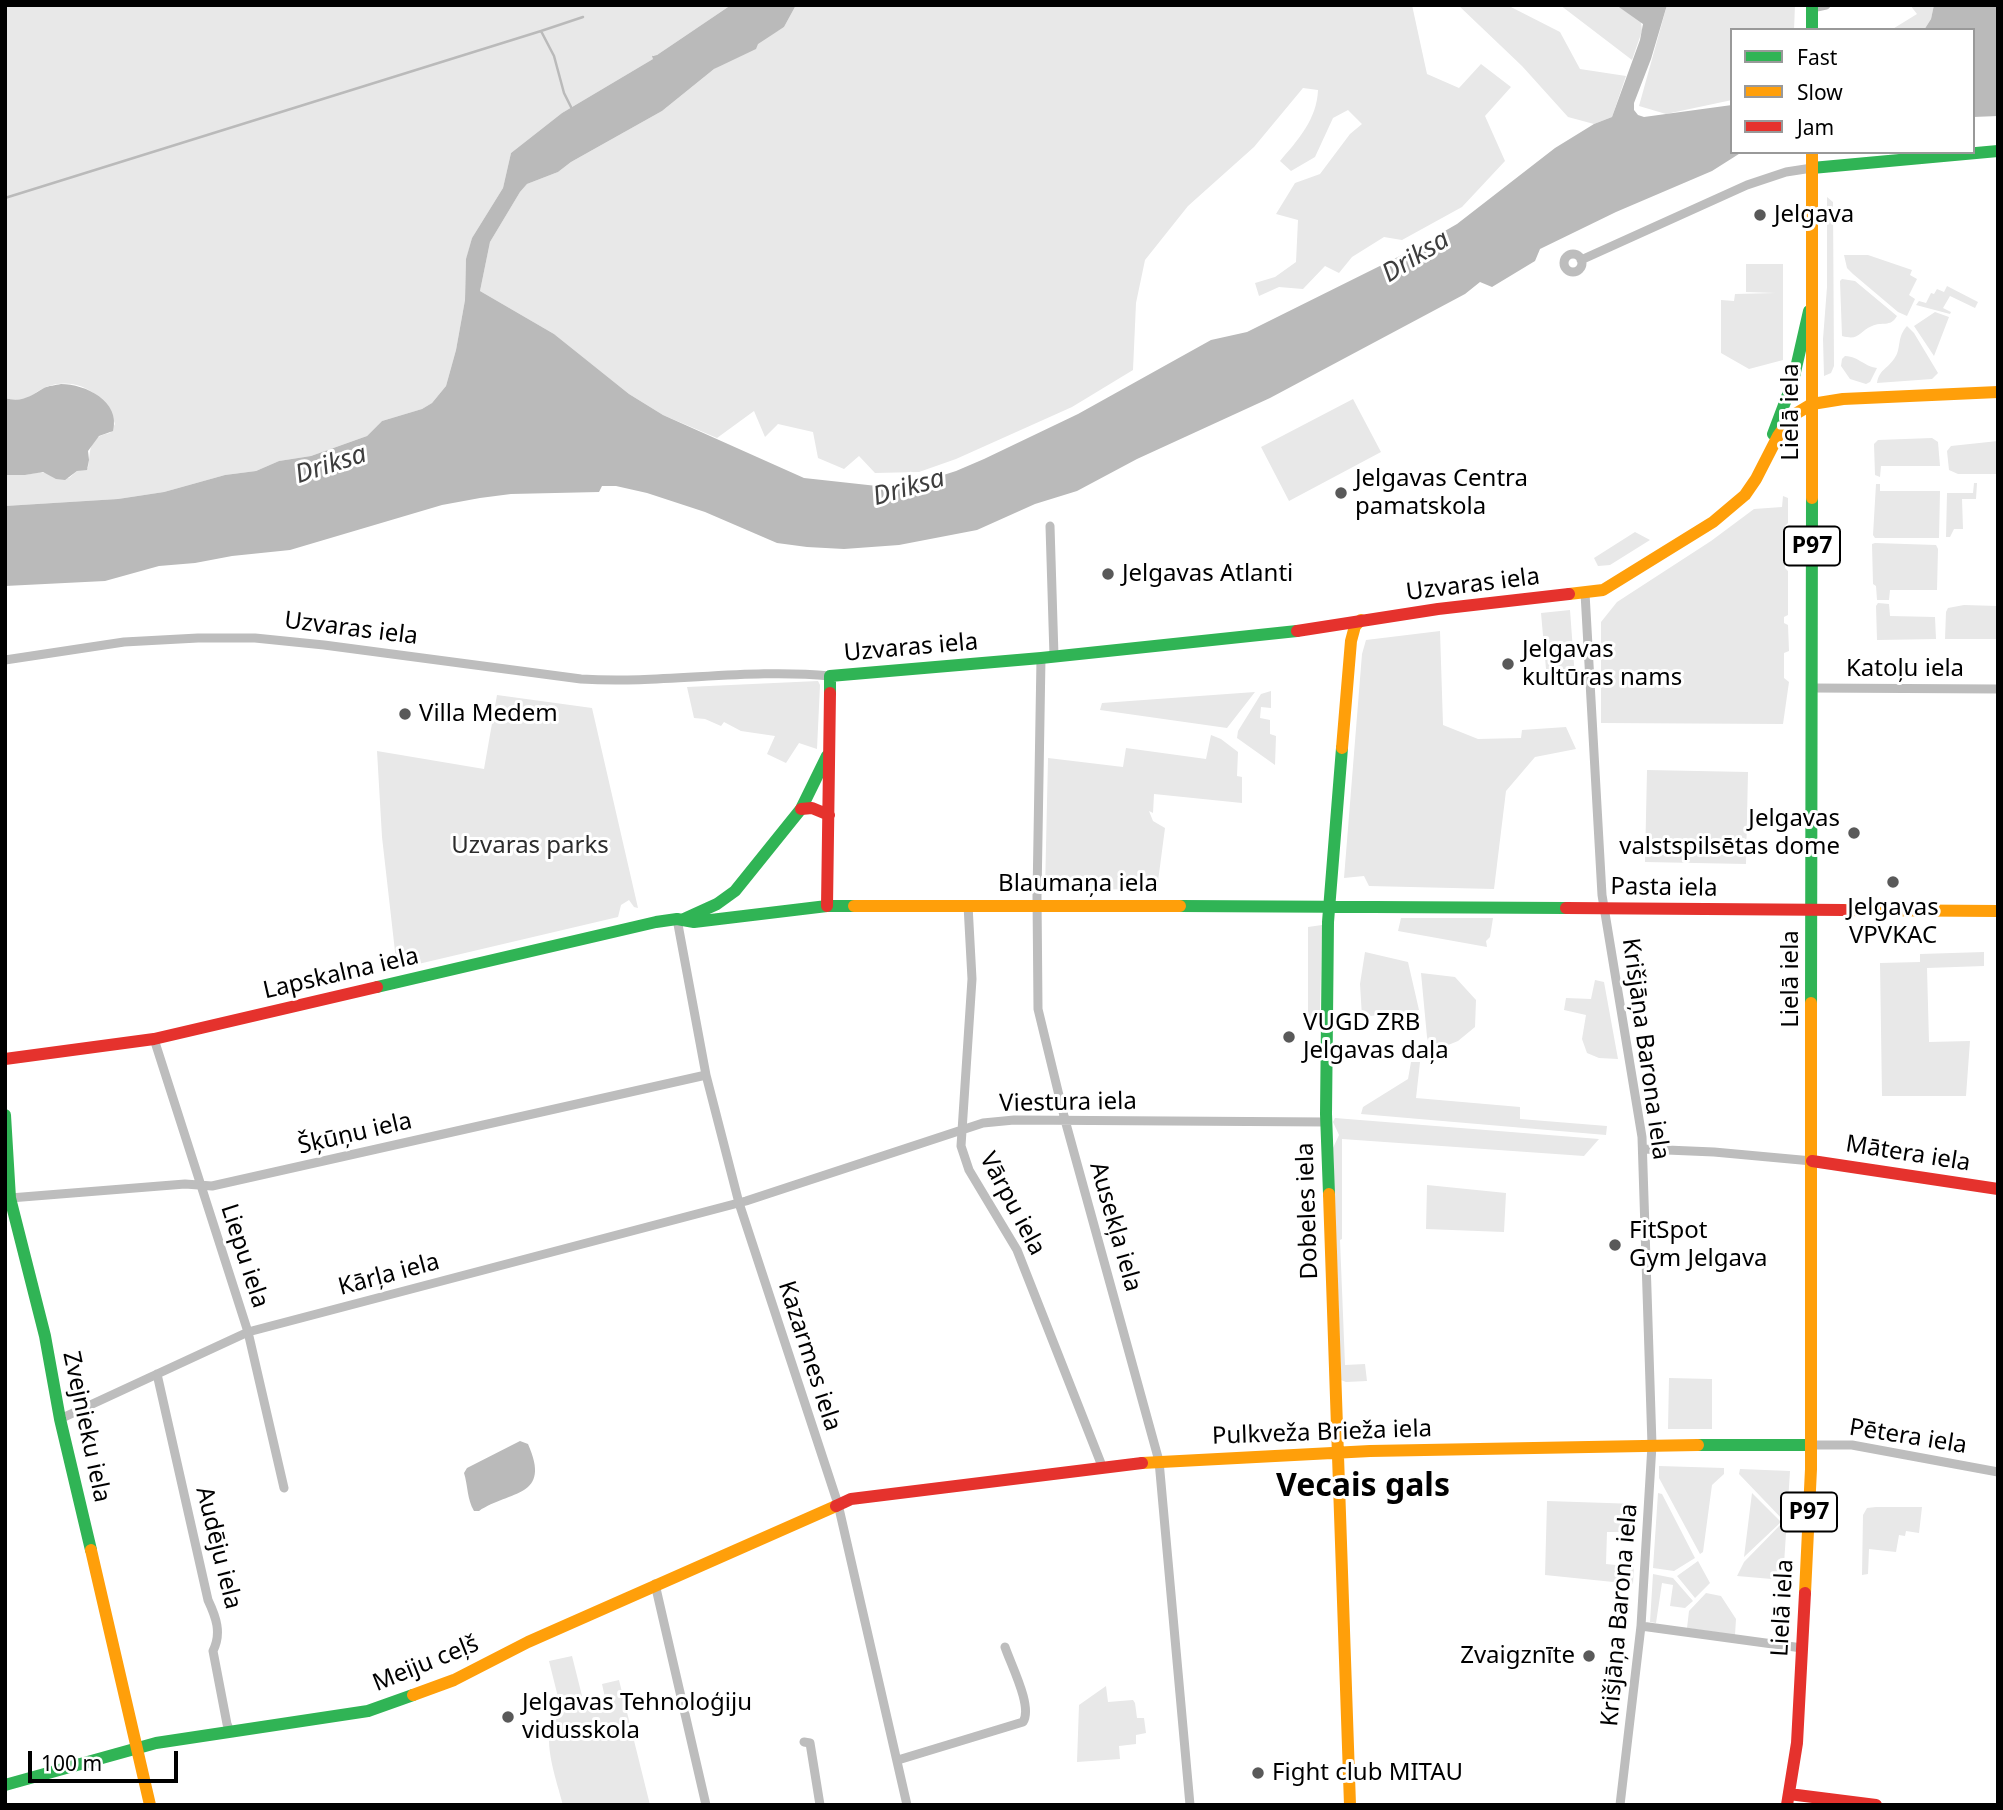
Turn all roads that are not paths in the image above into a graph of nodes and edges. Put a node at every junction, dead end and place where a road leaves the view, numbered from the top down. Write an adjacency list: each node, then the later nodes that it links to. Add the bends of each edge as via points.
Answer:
1 (1826, 5): 2 (street)
2 (1812, 6): 3 (main road)
3 (1812, 28)
4 (1998, 151): 5 (main road)
5 (1975, 153)
6 (1812, 154): 8 (main road, Lielā iela / P97)
7 (1965, 154): 8 (main road)
8 (1812, 168): 9 (street, via 1747,185); 10 (main road, Lielā iela / P97)
9 (1581, 260)
10 (1812, 300): 12 (main road, Lielā iela / P97); 13 (main road, Uzvaras iela, via 1793,381)
11 (1998, 392): 12 (main road)
12 (1812, 404): 13 (main road, Uzvaras iela, via 1792,416); 20 (main road, Lielā iela / P97)
13 (1767, 455): 15 (main road, Uzvaras iela, via 1745,495 1713,522 1603,590)
14 (1050, 526): 17 (street, Ausekļa iela)
15 (1585, 593): 16 (main road, Uzvaras iela); 29 (street, Krišjāņa Barona iela)
16 (1361, 620): 17 (main road, Uzvaras iela, via 1291,632); 28 (main road, Dobeles iela, via 1351,641)
17 (1047, 657): 19 (main road, Uzvaras iela); 26 (street, Ausekļa iela)
18 (5, 660): 19 (street, Uzvaras iela, via 156,639 255,638 591,680)
19 (830, 676): 22 (main road, Lapskalna iela)
20 (1812, 688): 21 (street, Katoļu iela); 30 (main road, Lielā iela / P97)
21 (1998, 689)
22 (830, 747): 23 (main road, Lapskalna iela); 24 (main road, Lapskalna iela)
23 (802, 809): 24 (main road); 32 (main road, Lapskalna iela, via 735,891 717,905)
24 (829, 815): 27 (main road, Lapskalna iela)
25 (968, 905): 26 (main road, Blaumaņa iela); 27 (main road, Blaumaņa iela); 39 (street, Vārpu iela, via 972,979)
26 (1037, 905): 28 (main road, Blaumaņa iela); 37 (street, Ausekļa iela, via 1038,1009)
27 (827, 906): 32 (main road, Lapskalna iela, via 694,922)
28 (1330, 906): 29 (main road, Pasta iela); 38 (main road, Dobeles iela)
29 (1604, 908): 30 (main road, Pasta iela); 40 (street, Krišjāņa Barona iela)
30 (1812, 910): 31 (main road, Pasta iela); 41 (main road, Lielā iela / P97)
31 (1998, 911)
32 (680, 919): 33 (main road, Lapskalna iela); 35 (street, Kazarmes iela)
33 (154, 1039): 34 (main road, Lapskalna iela); 42 (street, Liepu iela)
34 (5, 1059)
35 (706, 1075): 42 (street, Šķūņu iela, via 212,1186); 45 (street, Kazarmes iela)
36 (5, 1115): 44 (main road, Zvejnieku iela)
37 (1065, 1120): 38 (street, Viestura iela); 39 (street, Viestura iela, via 1014,1120); 52 (street, Ausekļa iela)
38 (1326, 1122): 51 (main road, Dobeles iela)
39 (961, 1131): 45 (street, Viestura iela); 53 (street, Vārpu iela, via 969,1170 1017,1250)
40 (1643, 1149): 41 (street); 50 (street, Krišjāņa Barona iela)
41 (1812, 1161): 43 (main road, Mātera iela); 49 (main road, Lielā iela / P97)
42 (200, 1184): 44 (street, Šķūņu iela); 46 (street, Liepu iela)
43 (1998, 1189)
44 (10, 1198): 48 (main road, Zvejnieku iela, via 45,1336)
45 (739, 1203): 46 (street, Kārļa iela); 56 (street, Kazarmes iela)
46 (248, 1332): 47 (street, Kārļa iela); 55 (street, Liepu iela)
47 (157, 1374): 48 (street, Kārļa iela); 61 (street, Audēju iela, via 208,1600 216,1618 218,1641 213,1651)
48 (60, 1419): 63 (main road, Zvejnieku iela)
49 (1811, 1445): 50 (main road, Pulkveža Brieža iela); 54 (street, Pētera iela, via 1852,1445); 60 (main road, Lielā iela / P97)
50 (1652, 1446): 51 (main road, Pulkveža Brieža iela); 58 (street, Krišjāņa Barona iela)
51 (1339, 1453): 52 (main road, Pulkveža Brieža iela); 72 (main road, Dobeles iela)
52 (1159, 1461): 53 (main road, Pulkveža Brieža iela); 71 (street, Ausekļa iela)
53 (1102, 1466): 56 (main road, Pulkveža Brieža iela)
54 (1998, 1472)
55 (284, 1488)
56 (838, 1504): 57 (main road, Meiju ceļš); 64 (street, Kazarmes iela)
57 (655, 1584): 61 (main road, Meiju ceļš, via 454,1679 368,1711); 68 (street)
58 (1641, 1626): 60 (street); 73 (street, Krišjāņa Barona iela)
59 (1005, 1647): 64 (street, via 1024,1699 1027,1712 1023,1722)
60 (1802, 1648): 66 (main road, Lielā iela / P97, via 1797,1743)
61 (230, 1731): 63 (main road, Meiju ceļš)
62 (804, 1742): 69 (street, via 810,1743)
63 (136, 1747): 65 (main road, Meiju ceļš); 67 (main road, Zvejnieku iela)
64 (898, 1760): 70 (street, Kazarmes iela)
65 (5, 1785)
66 (1788, 1800): 74 (main road)
67 (150, 1805)
68 (706, 1805)
69 (820, 1805)
70 (907, 1805)
71 (1190, 1805)
72 (1350, 1805)
73 (1620, 1805)
74 (1876, 1805)

